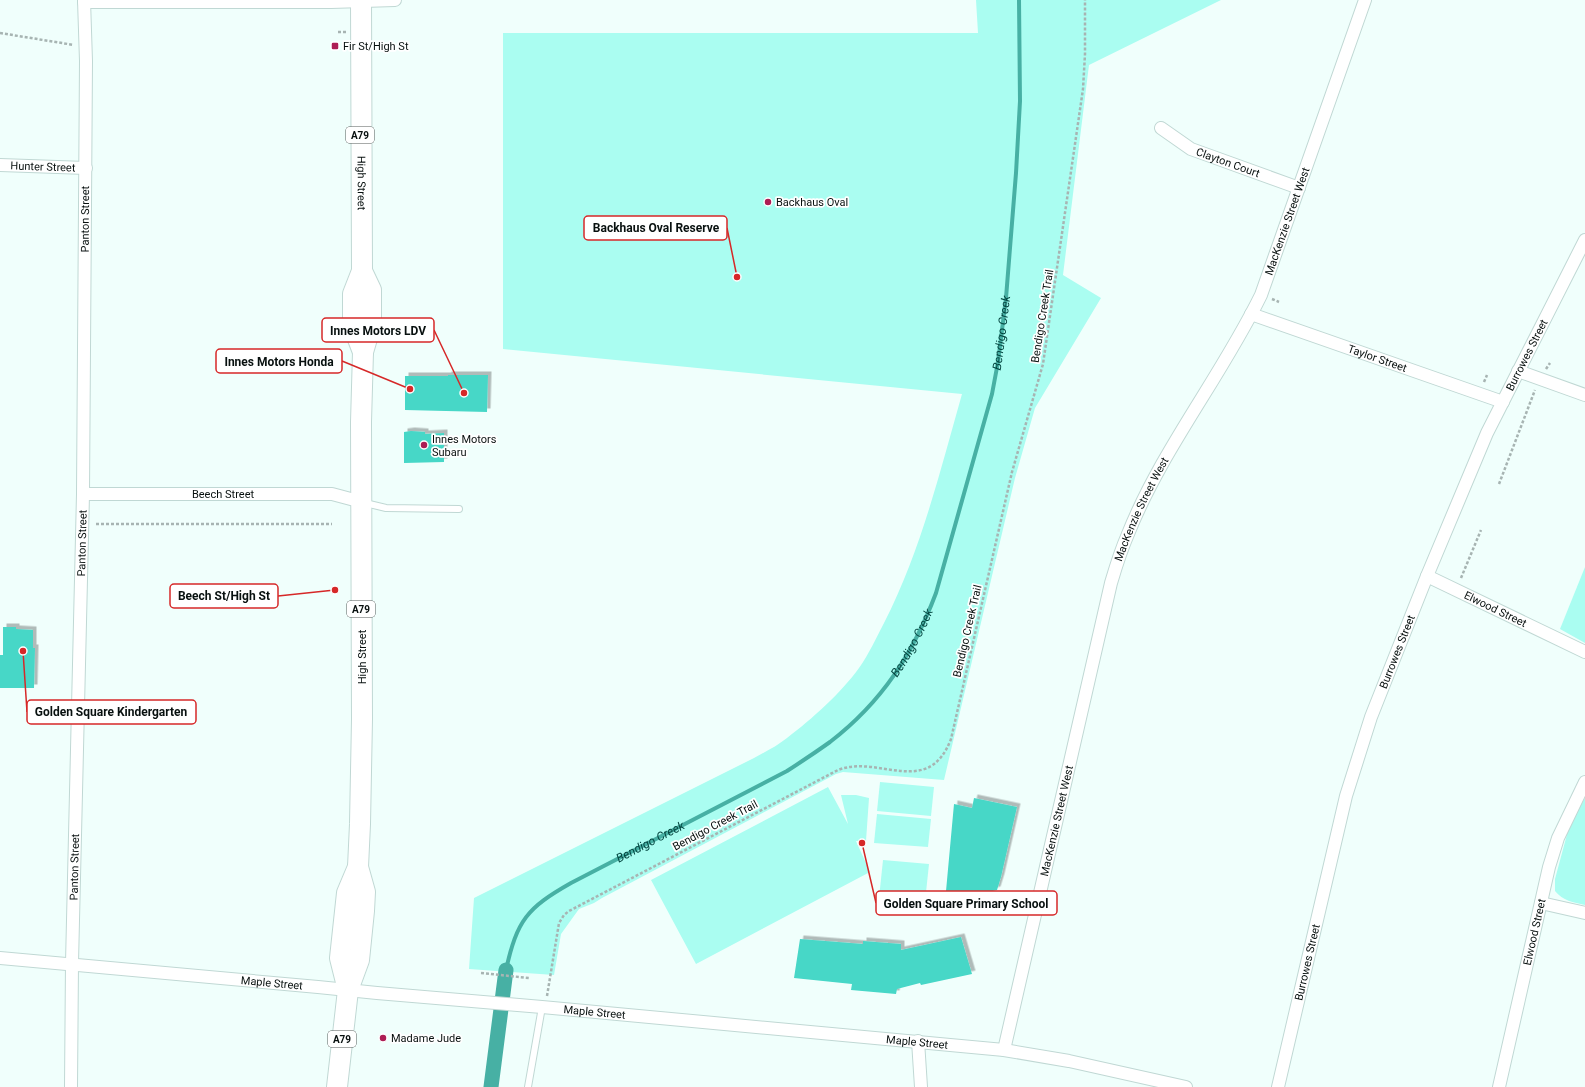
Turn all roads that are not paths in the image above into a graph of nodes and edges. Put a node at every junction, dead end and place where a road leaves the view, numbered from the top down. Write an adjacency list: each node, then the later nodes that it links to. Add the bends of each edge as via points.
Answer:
1 (360, 0): 2 (street); 4 (street); 15 (highway, High Street / A79, via 362,270 371,290 371,325 363,352)
2 (395, 0)
3 (1365, 0): 8 (street, MacKenzie Street West)
4 (84, 1): 7 (street, Panton Street)
5 (1161, 128): 8 (street, Clayton Court, via 1191,149)
6 (0, 165): 7 (street, Hunter Street)
7 (86, 168): 14 (street, Panton Street)
8 (1299, 188): 10 (street, MacKenzie Street West, via 1270,273)
9 (1585, 240): 11 (street, Burrowes Street)
10 (1252, 314): 13 (street, Taylor Street); 27 (street, MacKenzie Street West, via 1151,486 1119,557 1111,582)
11 (1518, 371): 12 (street); 13 (street, Burrowes Street)
12 (1585, 395)
13 (1503, 402): 17 (street, Burrowes Street, via 1487,433)
14 (83, 494): 15 (street, Beech Street, via 332,494); 23 (street, Panton Street)
15 (362, 502): 16 (lane, via 386,508); 24 (highway, High Street / A79, via 362,759 358,867 348,893 340,958)
16 (459, 509)
17 (1427, 576): 18 (street, Elwood Street); 33 (street, Burrowes Street, via 1371,717 1346,796)
18 (1585, 652)
19 (1585, 782): 20 (street, Elwood Street, via 1558,838)
20 (1541, 903): 21 (street); 34 (street, Elwood Street)
21 (1585, 913)
22 (0, 958): 23 (street, Maple Street)
23 (72, 963): 24 (street, Maple Street); 28 (street, Panton Street)
24 (348, 990): 25 (street, Maple Street); 29 (highway, High Street / A79)
25 (542, 1007): 26 (street, Maple Street); 30 (lane)
26 (918, 1041): 27 (street, Maple Street); 31 (street)
27 (1004, 1050): 32 (street, Maple Street, via 1069,1060)
28 (71, 1087)
29 (337, 1087)
30 (528, 1087)
31 (921, 1087)
32 (1186, 1087)
33 (1278, 1087)
34 (1499, 1087)

